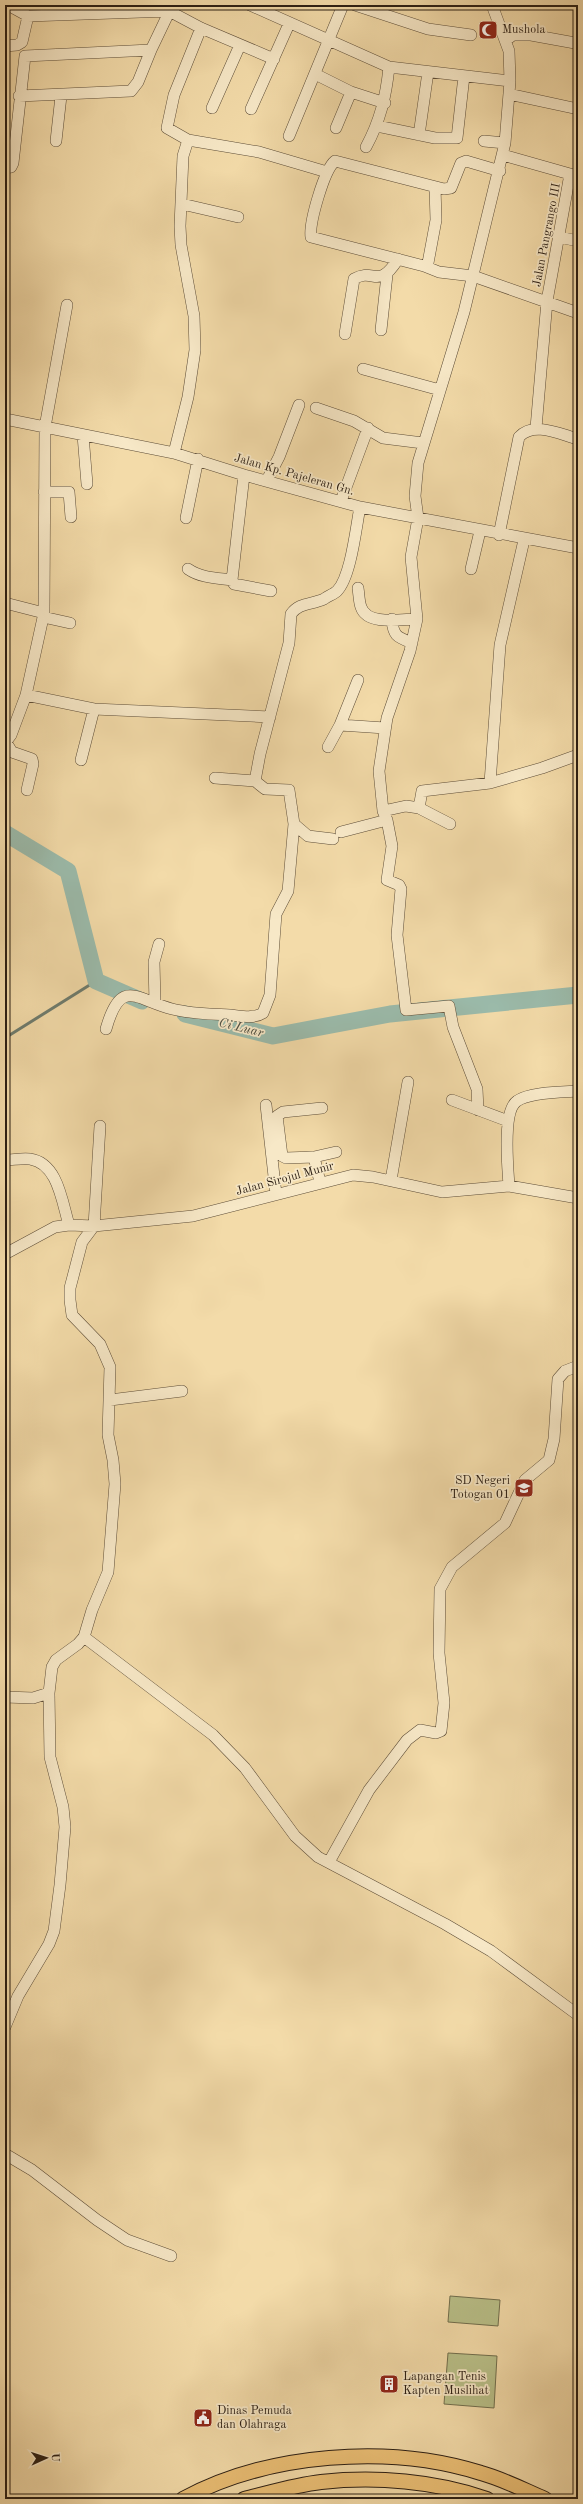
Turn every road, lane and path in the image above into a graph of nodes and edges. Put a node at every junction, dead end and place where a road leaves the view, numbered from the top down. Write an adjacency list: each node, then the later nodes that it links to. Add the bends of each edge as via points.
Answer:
1 (5, 5): 2 (street)
2 (8, 5): 8 (street)
3 (250, 5): 9 (street)
4 (343, 5): 13 (street)
5 (355, 5): 11 (street, via 428,29)
6 (492, 5): 12 (street)
7 (171, 8): 8 (street); 10 (street); 17 (street)
8 (28, 16): 16 (street, via 22,42)
9 (289, 24): 13 (street); 18 (street)
10 (201, 28): 15 (street); 36 (street, via 174,94 166,124 167,128)
11 (471, 34)
12 (506, 40): 14 (street, via 513,35 531,35); 23 (street)
13 (329, 41): 19 (street); 21 (street)
14 (575, 44)
15 (240, 45): 18 (street); 29 (street)
16 (5, 46)
17 (151, 50): 26 (street, via 25,56); 27 (street, via 132,91)
18 (274, 59): 30 (street)
19 (389, 67): 20 (street); 28 (street)
20 (428, 72): 22 (street); 34 (street)
21 (315, 74): 24 (street); 35 (street)
22 (464, 76): 23 (street); 34 (street, via 458,136 441,138)
23 (510, 81): 25 (street)
24 (351, 92): 28 (street); 33 (street)
25 (509, 94): 31 (street); 39 (street)
26 (19, 96): 27 (street); 42 (street, via 13,163 11,167)
27 (61, 96): 37 (street)
28 (385, 103): 32 (street)
29 (212, 108)
30 (251, 109)
31 (578, 109)
32 (377, 126): 34 (street); 40 (street)
33 (336, 128)
34 (419, 135)
35 (289, 136)
36 (188, 140): 44 (street, via 259,152); 47 (street, via 182,156)
37 (56, 141)
38 (484, 141): 39 (street)
39 (505, 143): 41 (street)
40 (366, 147)
41 (503, 155): 43 (street); 45 (street)
42 (5, 168)
43 (500, 171): 46 (street, via 466,161 461,163 451,188); 54 (street)
44 (327, 172): 46 (street, via 334,162 338,161); 51 (street, via 311,226 311,237)
45 (574, 175): 49 (street, Jalan Pangrango III)
46 (436, 187): 52 (street, via 436,220 428,263)
47 (182, 204): 48 (street); 71 (street, via 181,245 194,316 195,350 188,397)
48 (238, 217)
49 (559, 237): 50 (street); 55 (street, Jalan Pangrango III)
50 (578, 241)
51 (398, 259): 52 (street); 53 (street)
52 (424, 266): 54 (street, via 438,272)
53 (387, 275): 58 (street); 59 (street, via 379,278 361,276 354,279)
54 (473, 276): 55 (street); 61 (street)
55 (547, 301): 57 (street); 67 (street, Jalan Pangrango III)
56 (68, 305): 65 (street)
57 (578, 312)
58 (381, 330)
59 (345, 334)
60 (363, 369): 61 (street)
61 (440, 390): 70 (street, via 433,419)
62 (299, 405): 74 (street, via 279,457)
63 (316, 408): 66 (street)
64 (5, 419): 65 (street, Jalan Kp. Pajeleran Gn.)
65 (45, 427): 68 (street, Jalan Kp. Pajeleran Gn.); 76 (street)
66 (368, 428): 70 (street, via 393,441); 77 (street)
67 (536, 428): 69 (street); 83 (street, via 524,431 515,446)
68 (83, 434): 71 (street, Jalan Kp. Pajeleran Gn.); 75 (street)
69 (578, 439)
70 (423, 443): 81 (street, via 416,479)
71 (174, 453): 72 (street, Jalan Kp. Pajeleran Gn.)
72 (198, 459): 73 (street, Jalan Kp. Pajeleran Gn.); 80 (street)
73 (244, 475): 74 (street, Jalan Kp. Pajeleran Gn.); 88 (street)
74 (267, 480): 77 (street, Jalan Kp. Pajeleran Gn.)
75 (87, 484)
76 (44, 492): 79 (street, via 69,492); 92 (street)
77 (341, 501): 78 (street, Jalan Kp. Pajeleran Gn.)
78 (360, 507): 81 (street, Jalan Kp. Pajeleran Gn.); 100 (street, via 341,586 322,599 302,604 291,614 289,643)
79 (71, 517)
80 (186, 518)
81 (418, 518): 82 (street, Jalan Kp. Pajeleran Gn.); 94 (street, via 410,557)
82 (480, 531): 83 (street, Jalan Kp. Pajeleran Gn.); 87 (street)
83 (499, 535): 84 (street, Jalan Kp. Pajeleran Gn.)
84 (524, 540): 85 (street, Jalan Kp. Pajeleran Gn.); 109 (street, via 500,644)
85 (578, 548)
86 (188, 569): 88 (street, via 209,578)
87 (471, 569)
88 (232, 580): 90 (street, via 240,586)
89 (358, 588): 93 (street, via 363,612 372,618)
90 (271, 591)
91 (5, 603): 92 (street)
92 (44, 615): 95 (street); 98 (street)
93 (392, 619): 94 (street); 96 (street, via 397,638)
94 (417, 619): 96 (street)
95 (70, 623)
96 (412, 643): 102 (street)
97 (358, 680): 101 (street)
98 (26, 695): 99 (street); 103 (street)
99 (94, 709): 100 (street); 106 (street)
100 (270, 717): 108 (street)
101 (340, 725): 102 (street); 104 (street)
102 (385, 728): 112 (street, via 379,771)
103 (6, 740): 110 (street, via 12,752 32,759)
104 (328, 747)
105 (578, 755): 109 (street)
106 (81, 760)
107 (215, 778): 108 (street)
108 (256, 781): 113 (street, via 265,789 289,790)
109 (490, 783): 111 (street, via 422,791)
110 (27, 790)
111 (419, 808): 112 (street, via 406,806); 114 (street)
112 (385, 815): 113 (street, via 337,835 308,836); 123 (street, via 392,849 387,880 400,885 401,889 397,935 406,1010 449,1006 453,1027 477,1089)
113 (294, 824): 116 (street, via 288,892 276,914 270,995 263,1012 254,1016 200,1014)
114 (450, 824)
115 (159, 944): 116 (street, via 154,962)
116 (155, 1003): 117 (street, via 142,996 128,996 112,1007)
117 (106, 1029)
118 (408, 1082): 129 (street)
119 (578, 1091): 124 (street, via 539,1095 516,1101)
120 (452, 1100): 123 (street)
121 (266, 1105): 132 (street)
122 (322, 1108): 127 (street, via 282,1112 277,1116 282,1156)
123 (478, 1110): 124 (street)
124 (508, 1121): 131 (street)
125 (100, 1126): 135 (street)
126 (336, 1152): 127 (street)
127 (314, 1157): 130 (street)
128 (5, 1160): 134 (street, via 29,1159 48,1167 56,1181)
129 (391, 1180): 130 (street, Jalan Sirojul Munir, via 353,1175); 131 (street, Jalan Sirojul Munir, via 442,1192)
130 (320, 1182): 132 (street, Jalan Sirojul Munir)
131 (509, 1186): 133 (street, Jalan Sirojul Munir)
132 (276, 1194): 135 (street, Jalan Sirojul Munir, via 193,1216)
133 (578, 1198)
134 (69, 1225): 135 (street, Jalan Sirojul Munir); 136 (street, Jalan Sirojul Munir, via 47,1230)
135 (94, 1226): 139 (street, via 82,1242 70,1288 71,1308 75,1320 100,1344 109,1360)
136 (5, 1254)
137 (578, 1366): 143 (street, via 565,1370 558,1379 553,1445 549,1460 525,1480 505,1523 452,1567 440,1589 439,1653 444,1703 441,1731 436,1733 420,1730 408,1740 369,1790)
138 (182, 1391): 139 (street)
139 (110, 1400): 140 (street, via 108,1435 115,1484 108,1572)
140 (84, 1637): 141 (street, via 52,1666); 143 (street, via 213,1735 245,1768 295,1836)
141 (50, 1694): 142 (street, via 33,1698); 145 (street, via 50,1757 63,1807 65,1827 54,1931 18,1996)
142 (5, 1697)
143 (329, 1862): 144 (street, via 491,1951)
144 (578, 2015)
145 (5, 2027)
146 (5, 2154): 147 (street, via 32,2170 127,2240)
147 (171, 2256)
148 (183, 2499): 151 (main road, via 232,2478 265,2469 334,2458 372,2456 440,2463 473,2471)
149 (244, 2499): 150 (main road, via 316,2483 369,2480 442,2487)
150 (487, 2499)
151 (545, 2499)

